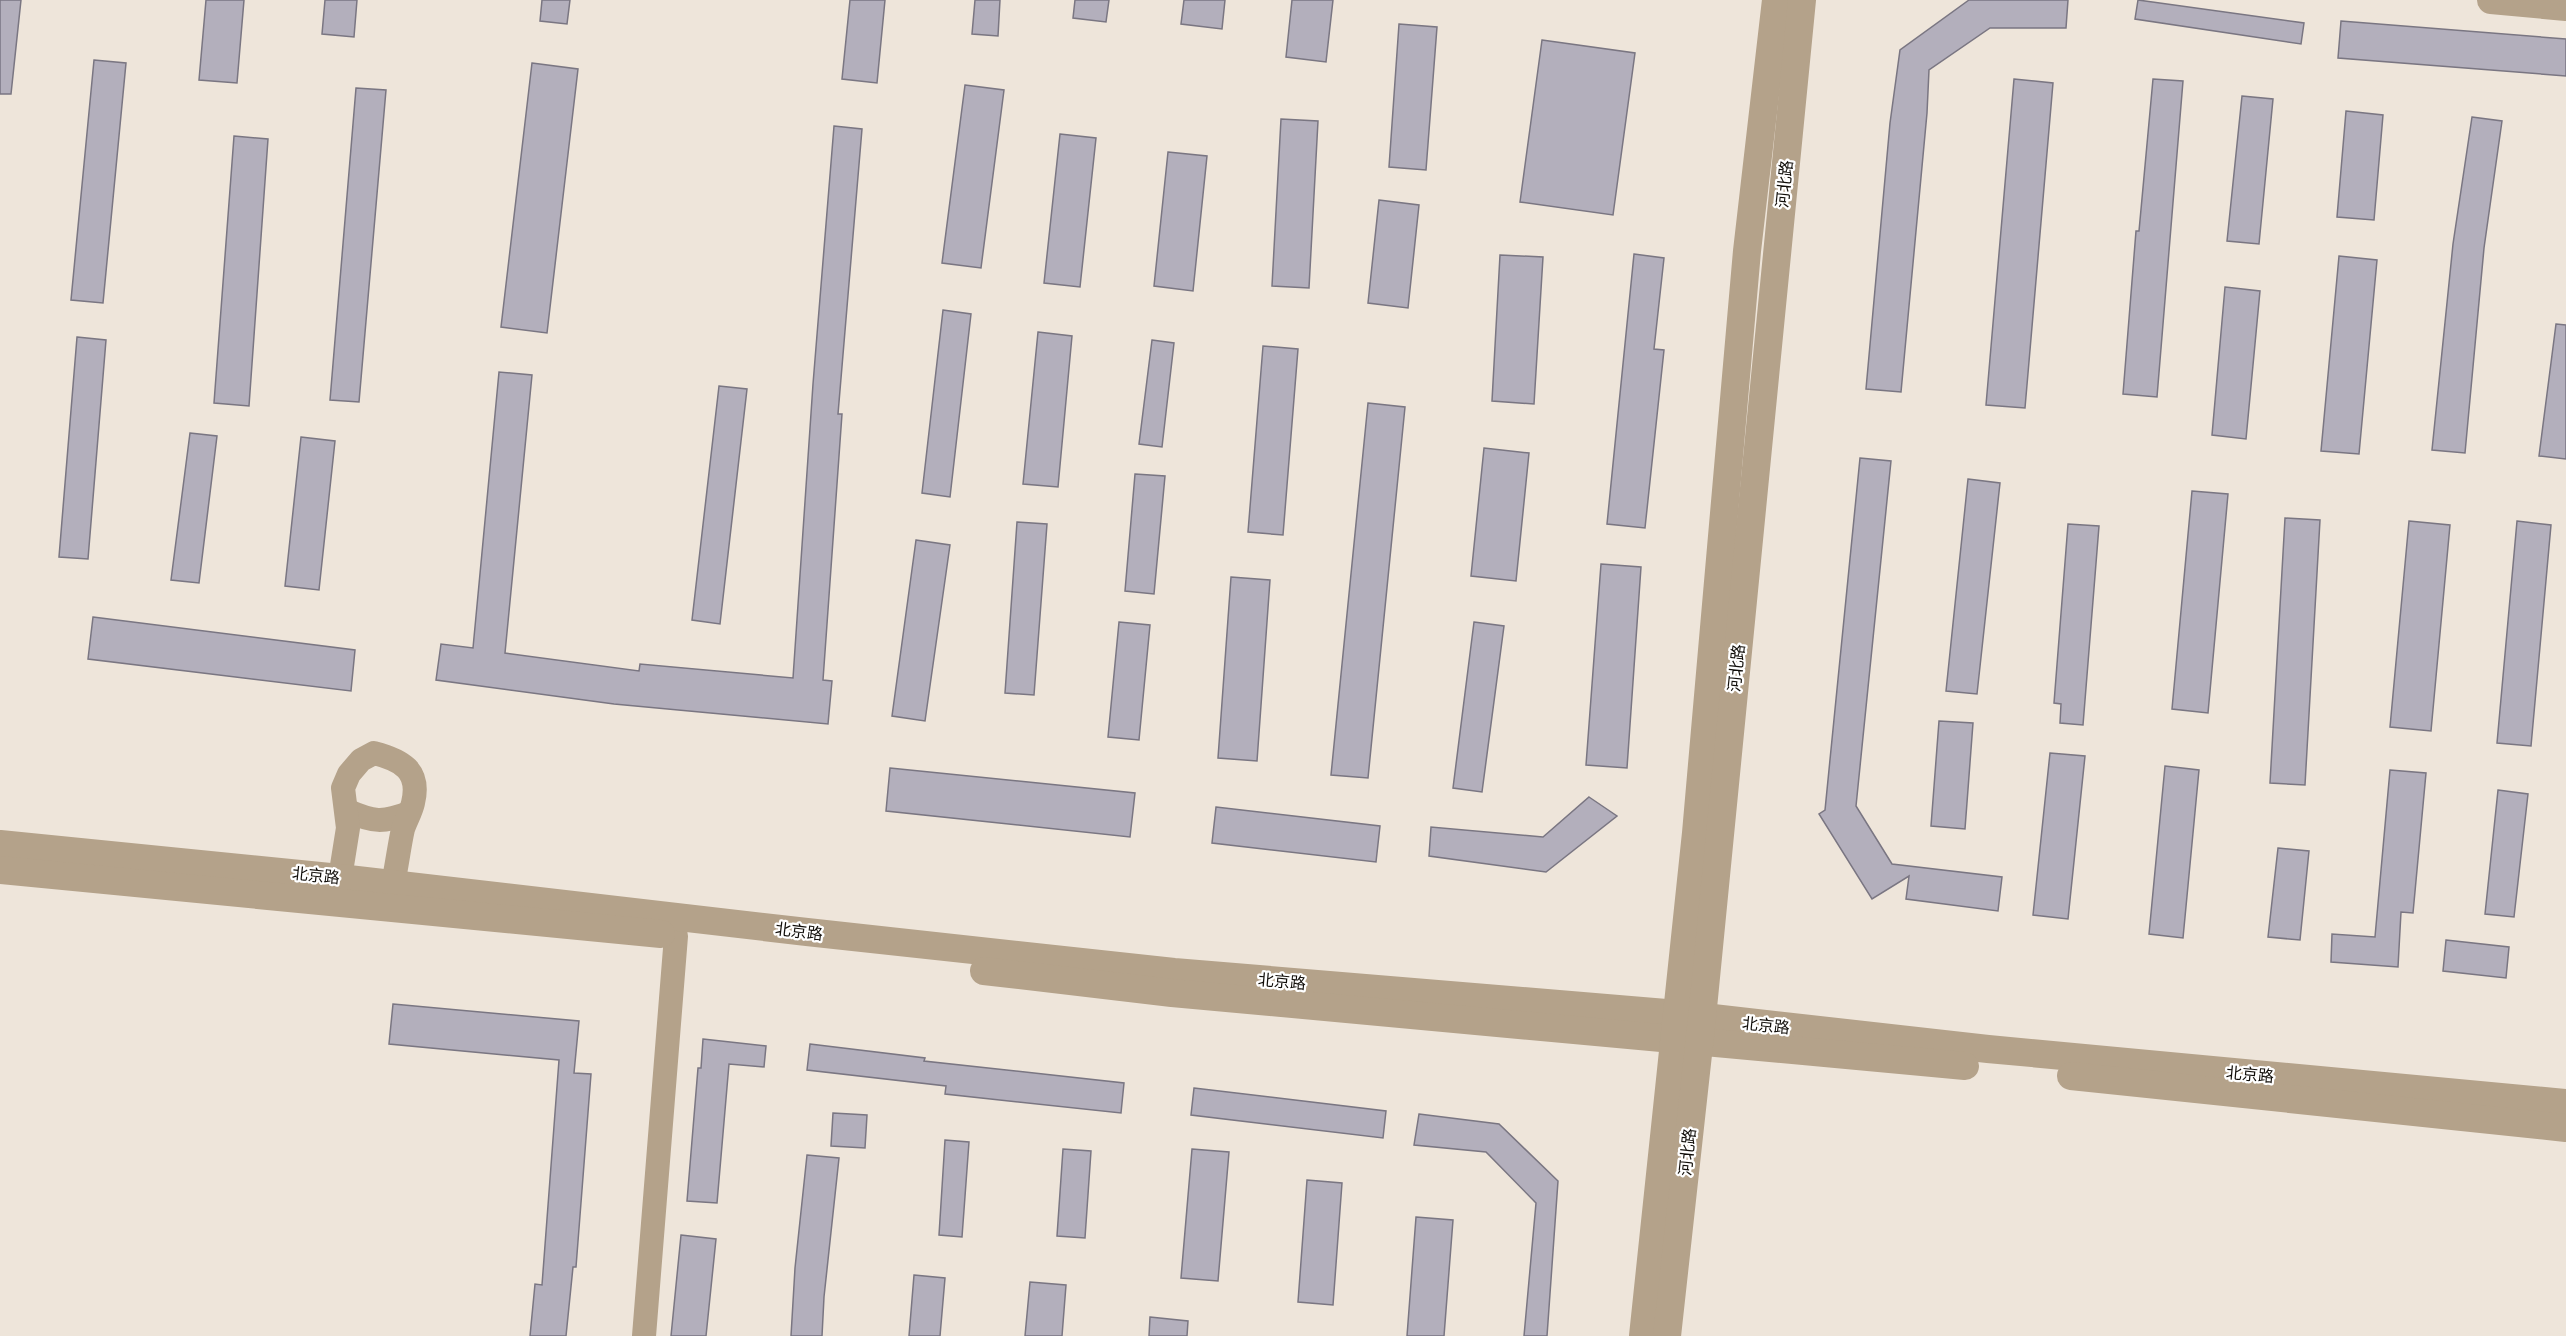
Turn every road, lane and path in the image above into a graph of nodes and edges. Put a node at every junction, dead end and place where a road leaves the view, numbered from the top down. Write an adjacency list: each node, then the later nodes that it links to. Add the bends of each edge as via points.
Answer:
1 (1776, 0): 12 (street, 河北路, via 1747,251)
2 (1802, 0): 12 (street, 河北路)
3 (2491, 0): 4 (street)
4 (2566, 8)
5 (348, 811): 6 (street, via 369,820 390,821); 6 (street, via 343,789 349,774 361,760 374,753 395,758 409,768 414,802); 9 (street)
6 (409, 813): 10 (street)
7 (0, 844): 9 (street, 北京路)
8 (0, 870): 11 (street, 北京路)
9 (340, 878): 10 (street, 北京路)
10 (393, 884): 12 (street, 北京路)
11 (676, 936): 12 (street, 北京路, via 1172,993); 15 (street)
12 (1688, 1029): 13 (street, 北京路, via 1988,1049); 14 (street, 北京路, via 1987,1068); 16 (street, 河北路); 17 (street, 河北路)
13 (2566, 1103)
14 (2566, 1128)
15 (644, 1336)
16 (1643, 1336)
17 (1668, 1336)

